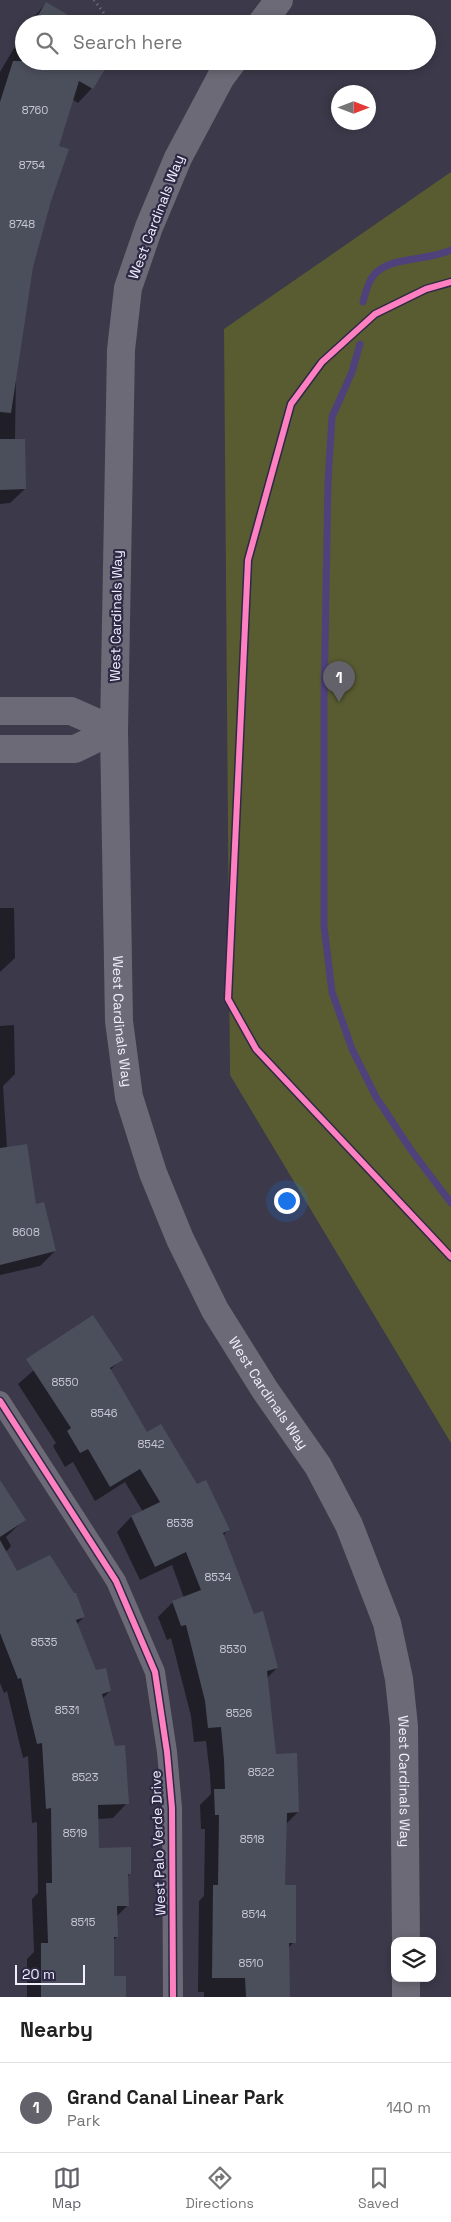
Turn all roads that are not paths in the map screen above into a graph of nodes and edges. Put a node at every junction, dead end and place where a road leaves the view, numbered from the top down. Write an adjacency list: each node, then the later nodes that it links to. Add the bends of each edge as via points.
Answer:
1 (279, 0): 2 (main road)
2 (268, 15)
3 (226, 70): 5 (main road, West Cardinals Way, via 178,158 128,288 121,350)
4 (0, 711): 5 (main road, via 71,711)
5 (114, 730): 6 (main road, via 75,749); 8 (main road, West Cardinals Way, via 119,1021 130,1096 153,1173 180,1239 215,1310 318,1466 349,1525 388,1623 404,1726)
6 (0, 749)
7 (0, 1401): 10 (street, West Palo Verde Drive, via 116,1581 155,1672 172,1808)
8 (406, 1937)
9 (406, 1982): 11 (main road)
10 (173, 1997)
11 (406, 1997)

